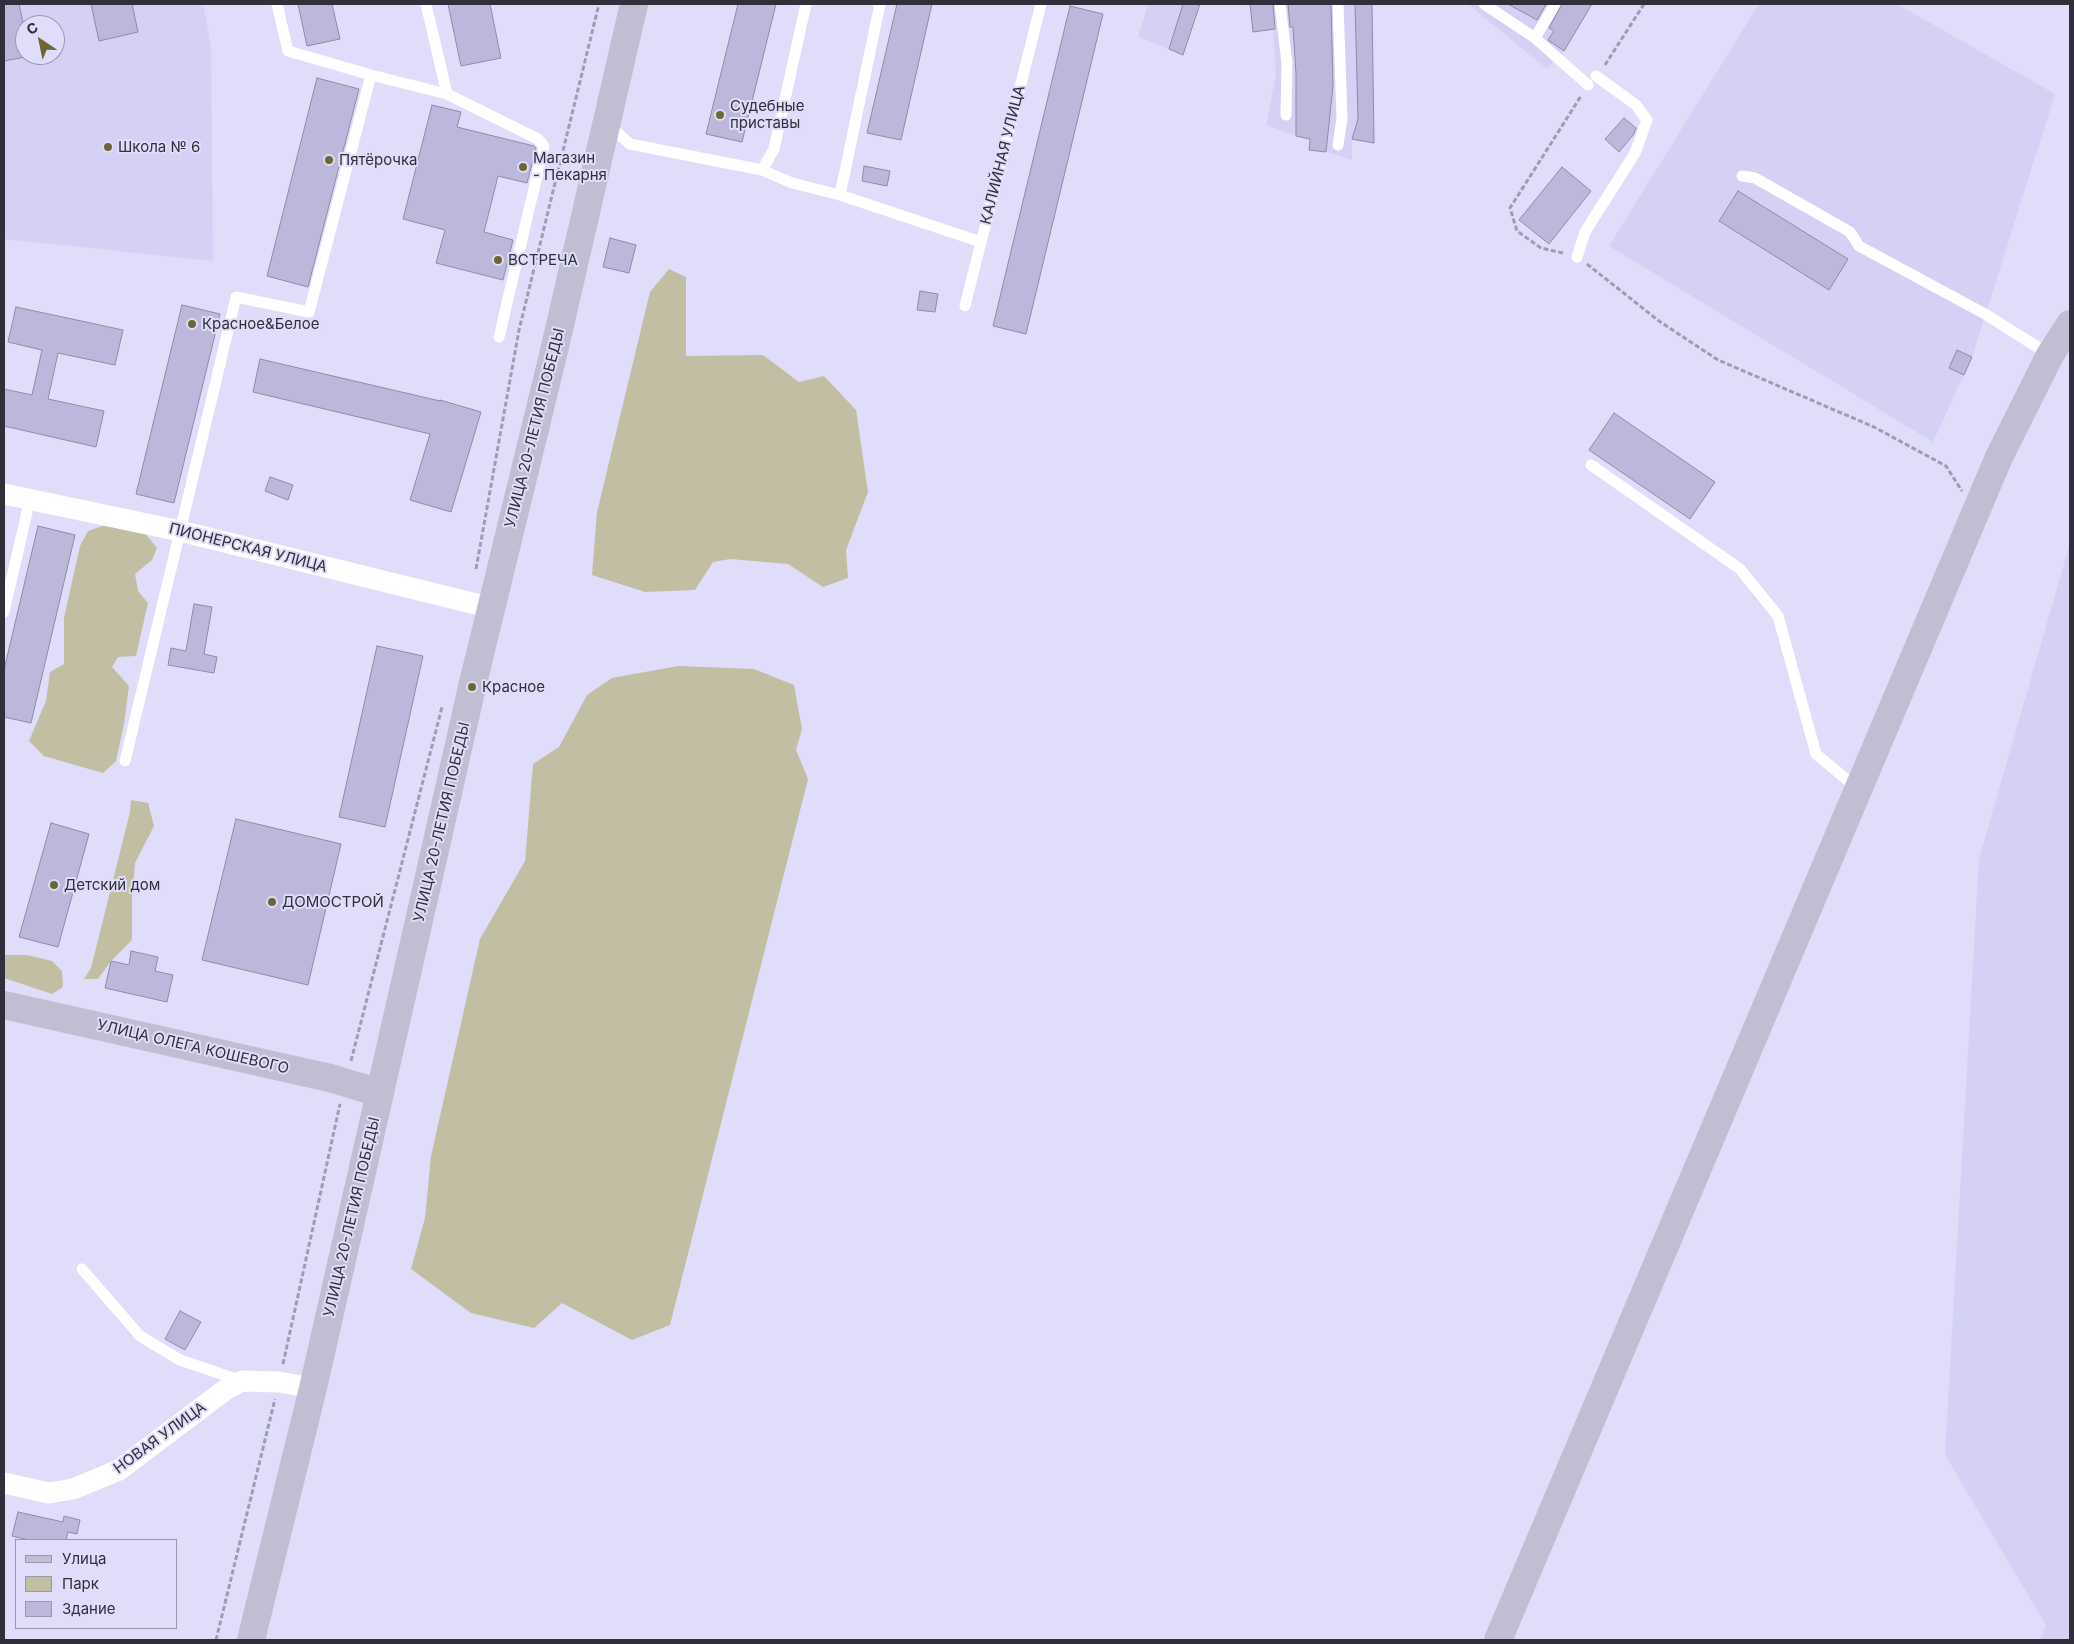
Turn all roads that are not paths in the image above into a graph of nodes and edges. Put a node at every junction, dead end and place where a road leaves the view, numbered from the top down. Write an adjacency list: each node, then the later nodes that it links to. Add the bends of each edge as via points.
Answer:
1 (277, 4): 12 (lane, via 288,52)
2 (426, 4): 15 (lane)
3 (634, 4): 17 (main road, УЛИЦА 20-ЛЕТИЯ ПОБЕДЫ)
4 (806, 4): 19 (lane, via 774,149)
5 (880, 4): 21 (lane)
6 (1042, 4): 22 (lane, КАЛИЙНАЯ УЛИЦА)
7 (1280, 4): 16 (lane, via 1287,63)
8 (1338, 4): 18 (lane, via 1342,119)
9 (1485, 4): 11 (lane)
10 (1555, 4): 11 (lane)
11 (1535, 38): 14 (lane)
12 (371, 76): 15 (lane); 31 (lane, via 309,312 236,297)
13 (1596, 76): 23 (lane, via 1636,105 1647,120 1635,153 1586,232)
14 (1588, 85)
15 (447, 94): 26 (lane, via 538,139 544,146)
16 (1286, 115)
17 (606, 123): 19 (lane, via 630,144); 32 (main road, УЛИЦА 20-ЛЕТИЯ ПОБЕДЫ, via 554,351)
18 (1338, 145)
19 (762, 170): 21 (lane, via 792,183)
20 (1742, 176): 27 (lane, via 1755,178 1850,232 1859,246 1985,314)
21 (840, 195): 22 (lane)
22 (981, 242): 24 (lane, КАЛИЙНАЯ УЛИЦА)
23 (1577, 257)
24 (965, 306)
25 (2070, 324): 27 (main road)
26 (499, 337)
27 (2050, 355): 35 (main road, via 1999,457)
28 (1591, 465): 35 (lane, via 1740,569 1778,616 1816,754)
29 (4, 494): 30 (street, ПИОНЕРСКАЯ УЛИЦА)
30 (30, 499): 31 (street, ПИОНЕРСКАЯ УЛИЦА); 33 (lane)
31 (180, 531): 32 (street, ПИОНЕРСКАЯ УЛИЦА); 34 (lane)
32 (481, 605): 37 (main road, УЛИЦА 20-ЛЕТИЯ ПОБЕДЫ)
33 (4, 612)
34 (125, 761)
35 (1858, 789): 43 (main road)
36 (4, 1005): 37 (main road, УЛИЦА ОЛЕГА КОШЕВОГО, via 345,1083)
37 (380, 1094): 40 (main road, УЛИЦА 20-ЛЕТИЯ ПОБЕДЫ)
38 (82, 1269): 39 (lane, via 140,1336 180,1360)
39 (242, 1381): 40 (street, via 279,1382); 41 (street, НОВАЯ УЛИЦА, via 225,1390 119,1470 74,1490 49,1493)
40 (313, 1388): 42 (main road, УЛИЦА 20-ЛЕТИЯ ПОБЕДЫ)
41 (4, 1483)
42 (251, 1640)
43 (1498, 1640)

